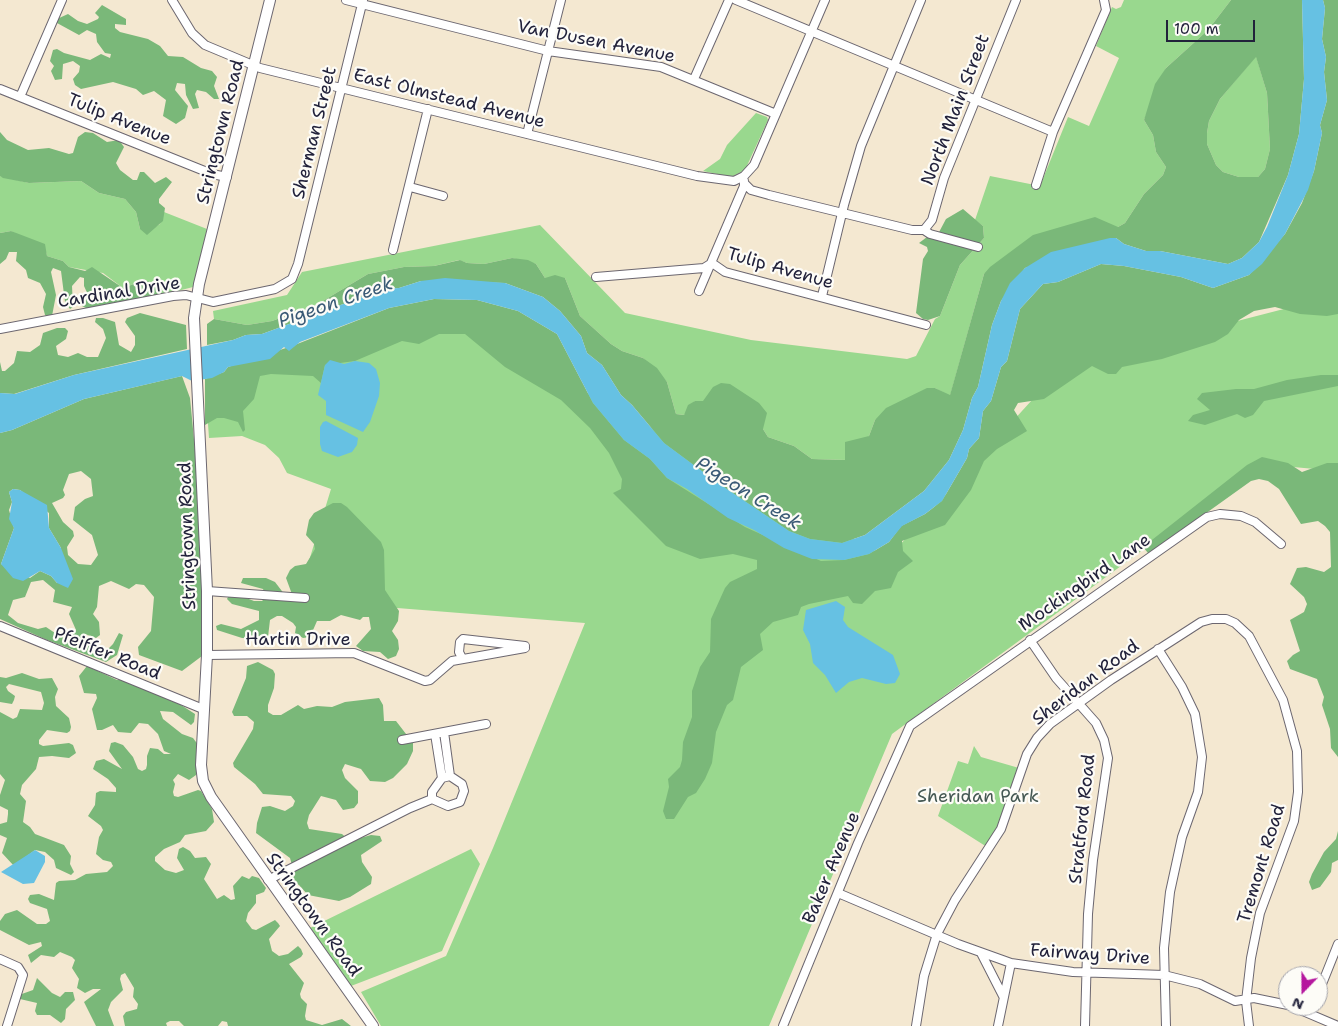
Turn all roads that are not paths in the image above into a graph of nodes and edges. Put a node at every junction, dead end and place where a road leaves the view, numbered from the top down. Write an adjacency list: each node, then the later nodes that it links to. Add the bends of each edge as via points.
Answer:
1 (62, 0): 20 (street)
2 (172, 0): 16 (street, East Olmstead Avenue, via 192,33 205,45)
3 (270, 0): 16 (main road, Stringtown Road)
4 (346, 0): 12 (street, Van Dusen Avenue)
5 (561, 0): 14 (street)
6 (729, 0): 17 (street)
7 (736, 0): 13 (street)
8 (825, 0): 13 (street)
9 (921, 0): 15 (street)
10 (1016, 0): 21 (street, North Main Street)
11 (1105, 1): 24 (street, via 1106,10)
12 (363, 2): 14 (street, Van Dusen Avenue); 18 (street, Sherman Street)
13 (812, 31): 15 (street); 23 (street)
14 (548, 51): 17 (street, Van Dusen Avenue, via 661,67); 25 (street)
15 (893, 65): 21 (street); 31 (street, via 861,146)
16 (254, 66): 18 (street, East Olmstead Avenue); 26 (main road, Stringtown Road)
17 (694, 79): 23 (street, Van Dusen Avenue)
18 (341, 88): 22 (street, East Olmstead Avenue); 36 (street, Sherman Street)
19 (0, 89): 20 (street, Tulip Avenue)
20 (20, 96): 26 (street, Tulip Avenue, via 212,174)
21 (975, 100): 24 (street); 32 (street, North Main Street, via 944,178 932,220)
22 (428, 109): 25 (street, East Olmstead Avenue); 29 (street)
23 (776, 114): 27 (street)
24 (1053, 132): 28 (street)
25 (527, 134): 27 (street, East Olmstead Avenue, via 711,178)
26 (227, 177): 40 (main road, Stringtown Road)
27 (744, 180): 31 (street, via 750,190); 35 (street)
28 (1036, 184)
29 (410, 187): 30 (street); 34 (street)
30 (443, 196)
31 (843, 213): 32 (street); 39 (street)
32 (924, 230): 33 (street)
33 (978, 247)
34 (393, 250)
35 (712, 263): 37 (street, Tulip Avenue, via 704,268); 38 (street); 39 (street, Tulip Avenue, via 725,272)
36 (295, 273): 40 (street, Cardinal Drive, via 285,285 275,289 213,302)
37 (596, 276)
38 (699, 291)
39 (822, 296): 41 (street, Tulip Avenue)
40 (197, 298): 42 (street, Cardinal Drive, via 186,295 167,297); 44 (main road, Stringtown Road, via 194,346)
41 (926, 325)
42 (0, 329)
43 (1281, 544): 48 (street, Mockingbird Lane, via 1255,522 1241,516 1220,514 1207,517)
44 (208, 591): 45 (street); 50 (main road, Stringtown Road)
45 (306, 598)
46 (1220, 619): 49 (street, Sheridan Road, via 1201,622); 72 (street, Tremont Road, via 1244,630 1268,670 1290,720 1298,765 1294,821 1258,921)
47 (0, 626): 53 (street, Pfeiffer Road)
48 (1030, 640): 52 (street, Stratford Road, via 1056,678); 55 (street, Mockingbird Lane)
49 (1158, 649): 52 (street, Sheridan Road); 70 (street, via 1195,714 1202,757 1198,792 1182,837 1171,885)
50 (207, 655): 51 (street, Hartin Drive, via 354,652 425,682 446,664); 53 (main road, Stringtown Road)
51 (462, 658): 51 (street, Hartin Drive, via 525,648 524,644 463,639 459,652)
52 (1079, 703): 63 (street, Sheridan Road, via 1050,724 1032,746 1001,830); 69 (street, Stratford Road, via 1096,722 1108,758 1093,860)
53 (204, 709): 61 (main road, Stringtown Road, via 200,754 203,781)
54 (486, 724): 56 (street)
55 (912, 724): 62 (street, Baker Avenue, via 904,736)
56 (444, 732): 57 (street); 59 (street)
57 (435, 734): 58 (street); 59 (street)
58 (402, 740)
59 (446, 777): 60 (street, via 432,792); 60 (street, via 462,784 460,802 448,806)
60 (432, 799): 61 (street)
61 (268, 880): 76 (main road, Stringtown Road)
62 (838, 893): 63 (street, Fairway Drive); 77 (street, Baker Avenue)
63 (937, 934): 65 (street, Fairway Drive); 78 (street, Sheridan Road, via 924,976)
64 (1338, 944): 68 (street)
65 (981, 953): 67 (street, Fairway Drive); 71 (street)
66 (0, 959): 75 (street, via 18,967 23,976)
67 (1011, 963): 69 (street, Fairway Drive); 71 (street)
68 (1328, 969)
69 (1085, 973): 70 (street, Fairway Drive); 80 (street, Stratford Road)
70 (1164, 975): 72 (street, Fairway Drive, via 1200,984 1232,1000); 81 (street)
71 (1003, 996): 79 (street)
72 (1246, 1001): 73 (street, Fairway Drive, via 1254,998); 82 (street, Tremont Road)
73 (1278, 1002)
74 (1322, 1016): 83 (street, Fairway Drive)
75 (7, 1026)
76 (373, 1026)
77 (784, 1026)
78 (916, 1026)
79 (998, 1026)
80 (1085, 1026)
81 (1166, 1026)
82 (1249, 1026)
83 (1338, 1026)

